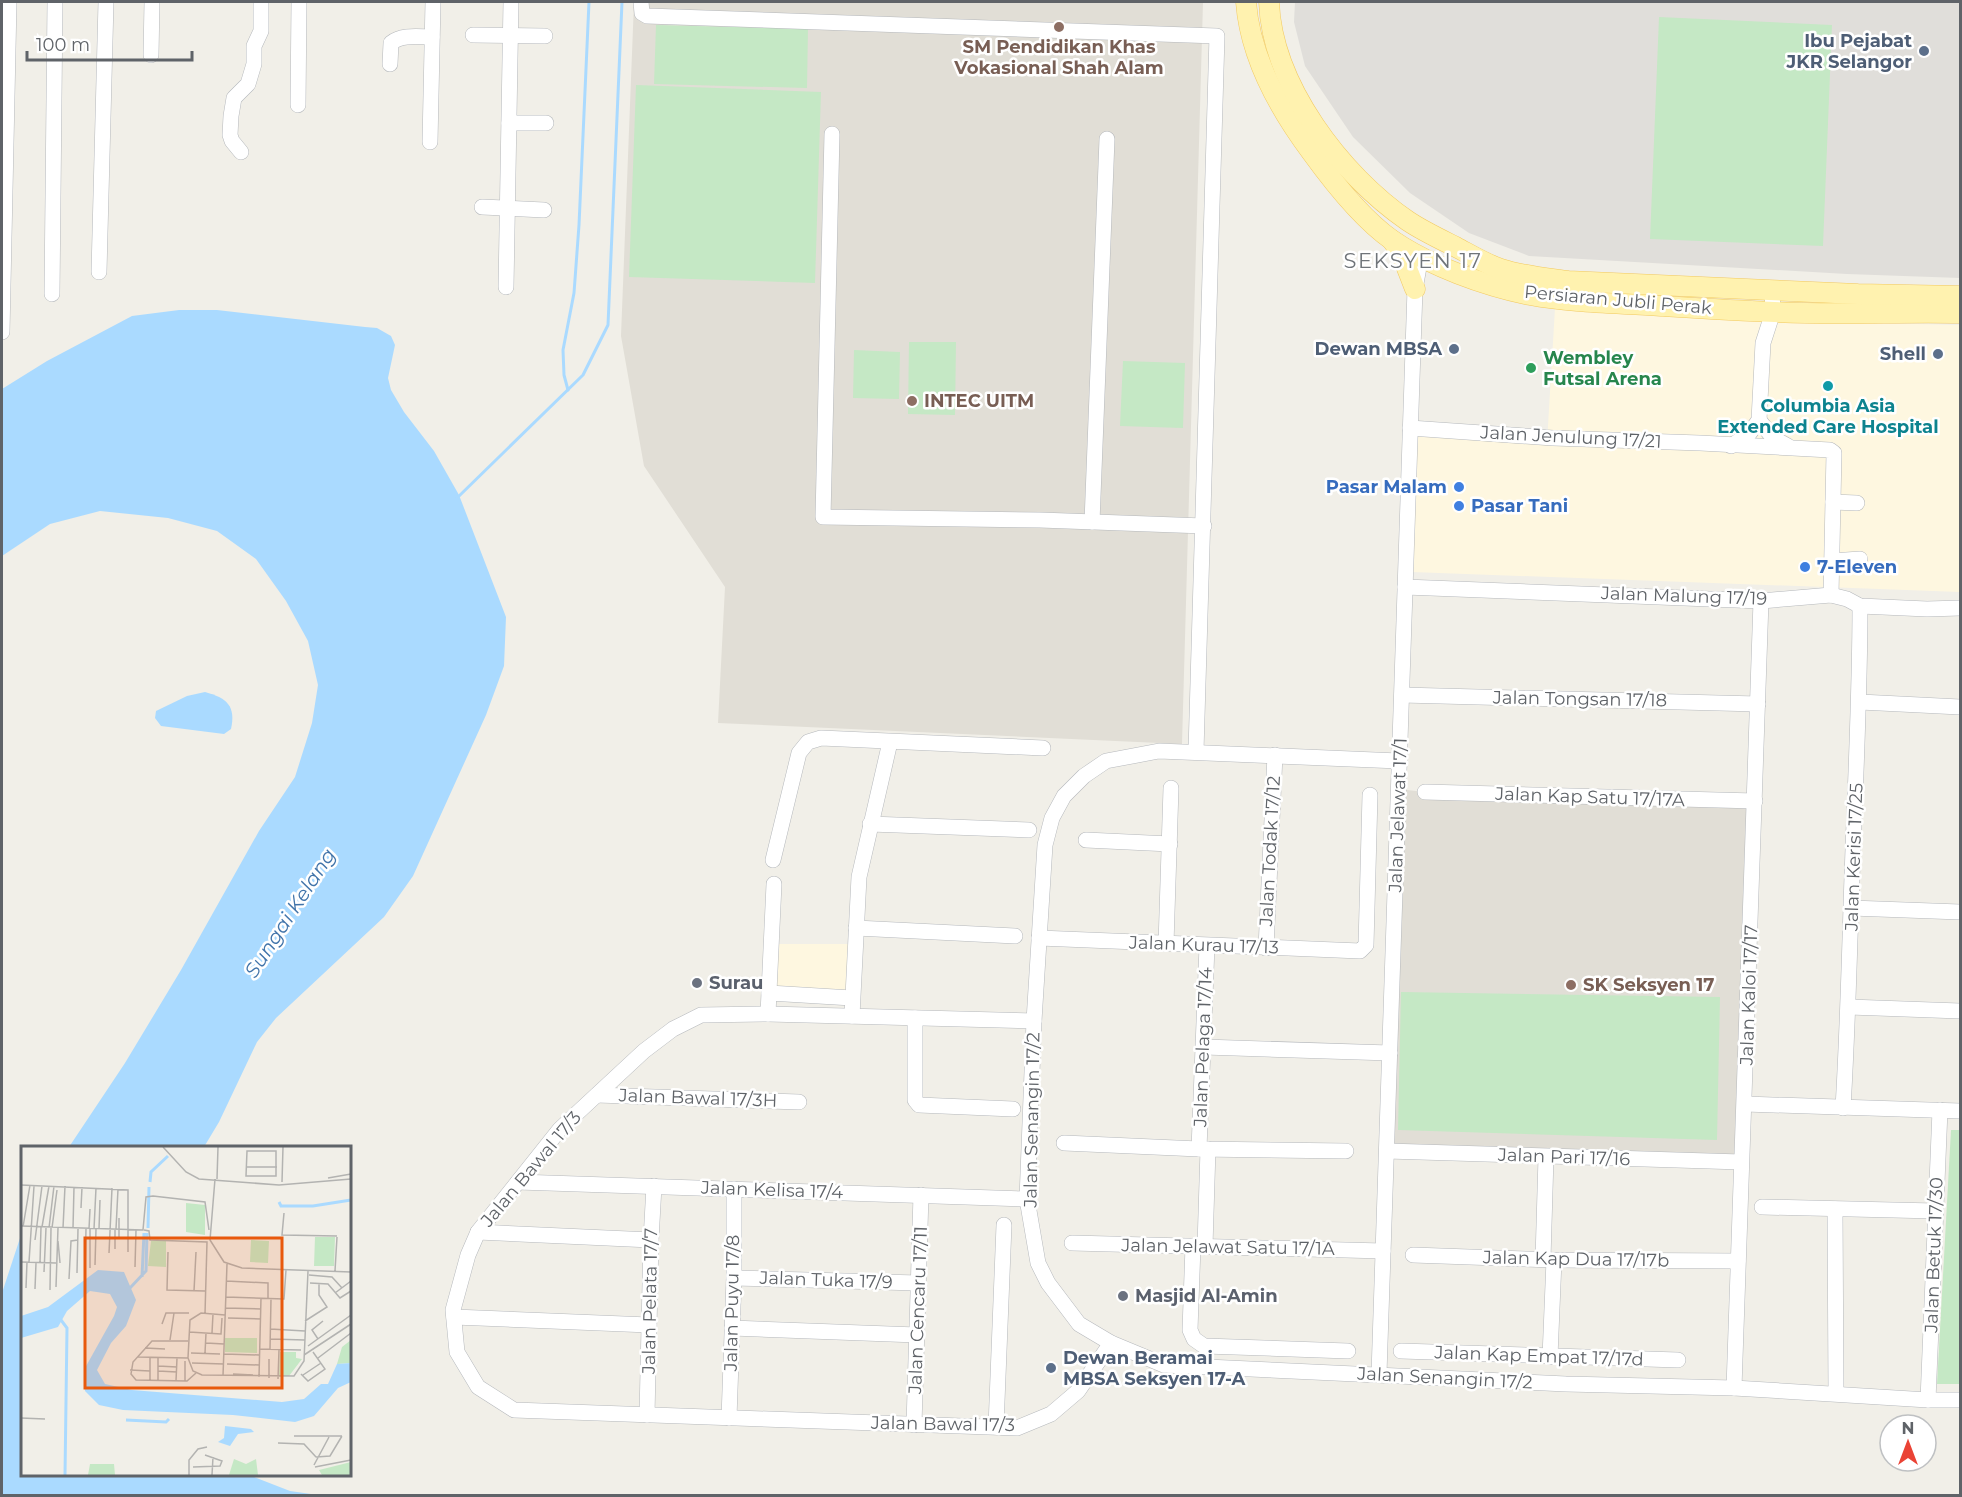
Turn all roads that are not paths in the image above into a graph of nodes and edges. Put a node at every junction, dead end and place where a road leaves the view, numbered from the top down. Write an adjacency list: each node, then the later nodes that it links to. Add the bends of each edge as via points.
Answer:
1 (9, 2): 41 (street)
2 (55, 2): 36 (street)
3 (106, 2): 32 (street)
4 (152, 2): 16 (street)
5 (261, 2): 24 (street, via 261,31 254,46 254,64 248,84 234,98 231,116 230,135)
6 (299, 2): 18 (street)
7 (433, 2): 15 (street)
8 (511, 2): 13 (street)
9 (641, 2): 50 (street, via 642,14 647,16 1217,36)
10 (1246, 2): 29 (main road, Persiaran Jubli Perak, via 1250,34 1281,109 1329,176)
11 (1269, 2): 28 (main road, Persiaran Jubli Perak, via 1282,62 1299,100 1358,178)
12 (473, 35): 13 (street)
13 (510, 35): 14 (street); 19 (street)
14 (545, 36)
15 (432, 37): 17 (street, via 394,40); 23 (street)
16 (151, 56)
17 (390, 64)
18 (298, 105)
19 (509, 123): 20 (street); 26 (street)
20 (546, 123)
21 (831, 134): 49 (street, via 823,516)
22 (1107, 139): 49 (street)
23 (430, 141)
24 (241, 152)
25 (482, 207): 26 (street)
26 (508, 208): 27 (street); 33 (street)
27 (544, 210)
28 (1410, 223): 30 (main road, via 1418,234); 35 (main road, Persiaran Jubli Perak, via 1501,268 1531,276)
29 (1392, 240): 30 (main road, Persiaran Jubli Perak); 34 (main road)
30 (1421, 256): 31 (main road, Persiaran Jubli Perak); 34 (street, Jalan Jelawat 17/1)
31 (1454, 271): 34 (main road, via 1430,275); 38 (main road, Persiaran Jubli Perak, via 1495,287 1567,300)
32 (99, 272)
33 (506, 287)
34 (1414, 289): 44 (street, Jalan Jelawat 17/1)
35 (1772, 290): 37 (main road, Persiaran Jubli Perak); 39 (street)
36 (52, 294)
37 (1960, 296)
38 (1748, 311): 39 (main road, Persiaran Jubli Perak); 42 (street)
39 (1773, 312): 40 (main road, Persiaran Jubli Perak); 42 (street)
40 (1960, 313)
41 (2, 332)
42 (1763, 343): 43 (street)
43 (1759, 420): 45 (street, via 1749,434); 46 (street, via 1773,438)
44 (1410, 428): 45 (street, Jalan Jenulung 17/21); 53 (street, Jalan Jelawat 17/1)
45 (1731, 446): 46 (street, Jalan Jenulung 17/21)
46 (1798, 449): 47 (street, Jalan Jenulung 17/21, via 1834,453)
47 (1833, 502): 48 (street); 52 (street)
48 (1857, 503)
49 (1092, 522): 50 (street)
50 (1204, 526): 64 (street)
51 (1860, 559): 52 (street)
52 (1832, 561): 54 (street)
53 (1405, 587): 55 (street, Jalan Malung 17/19); 58 (street, Jalan Jelawat 17/1)
54 (1831, 596): 55 (street, Jalan Malung 17/19); 56 (street, Jalan Malung 17/19)
55 (1761, 601): 60 (street, Jalan Kaloi 17/17)
56 (1860, 606): 57 (street, Jalan Malung 17/19); 59 (street, Jalan Kerisi 17/25)
57 (1960, 608)
58 (1402, 695): 60 (street, Jalan Tongsan 17/18); 66 (street, Jalan Jelawat 17/1)
59 (1860, 702): 61 (street); 77 (street, Jalan Kerisi 17/25)
60 (1758, 704): 70 (street, Jalan Kaloi 17/17)
61 (1960, 707)
62 (890, 742): 63 (street); 71 (street); 75 (street, via 821,738 808,742 799,753)
63 (1043, 748)
64 (1196, 751): 65 (street, Jalan Senangin 17/2); 81 (street, Jalan Senangin 17/2, via 1159,751 1106,761 1064,796 1044,845)
65 (1275, 755): 66 (street, Jalan Senangin 17/2); 84 (street, Jalan Todak 17/12)
66 (1399, 761): 94 (street, Jalan Jelawat 17/1)
67 (1171, 788): 74 (street)
68 (1425, 792): 70 (street, Jalan Kap Satu 17/17A)
69 (1370, 795): 84 (street, Jalan Kurau 17/13, via 1366,945 1360,951)
70 (1755, 801): 97 (street, Jalan Kaloi 17/17)
71 (870, 824): 72 (street); 79 (street)
72 (1029, 830)
73 (1086, 840): 74 (street)
74 (1170, 843): 82 (street)
75 (773, 860)
76 (774, 884): 85 (street)
77 (1851, 908): 78 (street); 87 (street, Jalan Kerisi 17/25)
78 (1960, 912)
79 (856, 928): 80 (street); 86 (street)
80 (1015, 936)
81 (1039, 938): 82 (street, Jalan Kurau 17/13); 92 (street, Jalan Senangin 17/2)
82 (1166, 944): 83 (street, Jalan Kurau 17/13)
83 (1207, 946): 84 (street, Jalan Kurau 17/13); 93 (street, Jalan Pelaga 17/14)
84 (1266, 948)
85 (769, 993): 86 (street); 89 (street)
86 (852, 998): 90 (street)
87 (1849, 1007): 88 (street); 98 (street, Jalan Kerisi 17/25)
88 (1960, 1011)
89 (768, 1014): 90 (street, Jalan Bawal 17/3); 95 (street, Jalan Bawal 17/3, via 701,1015 651,1045)
90 (852, 1016): 91 (street, Jalan Bawal 17/3)
91 (915, 1018): 92 (street, Jalan Bawal 17/3); 99 (street, via 915,1100 920,1105)
92 (1034, 1021): 112 (street, Jalan Senangin 17/2)
93 (1204, 1047): 94 (street); 103 (street, Jalan Pelaga 17/14)
94 (1390, 1053): 105 (street, Jalan Jelawat 17/1)
95 (597, 1095): 96 (street, Jalan Bawal 17/3H); 108 (street, Jalan Bawal 17/3, via 560,1129)
96 (799, 1102)
97 (1745, 1104): 98 (street); 107 (street, Jalan Kaloi 17/17)
98 (1844, 1108): 100 (street)
99 (1013, 1109)
100 (1940, 1110): 101 (street); 115 (street, Jalan Betuk 17/30)
101 (1960, 1111)
102 (1064, 1143): 103 (street)
103 (1204, 1149): 104 (street); 120 (street, Jalan Pelaga 17/14)
104 (1346, 1151)
105 (1387, 1151): 106 (street, Jalan Pari 17/16); 121 (street, Jalan Jelawat 17/1)
106 (1546, 1157): 107 (street, Jalan Pari 17/16); 123 (street)
107 (1741, 1162): 124 (street, Jalan Kaloi 17/17)
108 (518, 1182): 109 (street, Jalan Kelisa 17/4); 117 (street, Jalan Bawal 17/3)
109 (654, 1186): 110 (street, Jalan Kelisa 17/4); 118 (street, Jalan Pelata 17/7)
110 (734, 1189): 111 (street, Jalan Kelisa 17/4); 125 (street, Jalan Puyu 17/8)
111 (921, 1195): 112 (street, Jalan Kelisa 17/4); 126 (street, Jalan Cencaru 17/11)
112 (1027, 1199): 131 (street, Jalan Senangin 17/2, via 1038,1263 1048,1283 1079,1324)
113 (1762, 1207): 114 (street)
114 (1835, 1209): 115 (street); 138 (street)
115 (1935, 1211): 139 (street, Jalan Betuk 17/30)
116 (1004, 1225): 144 (street)
117 (478, 1232): 118 (street); 127 (street, Jalan Bawal 17/3, via 468,1255)
118 (651, 1240): 128 (street, Jalan Pelata 17/7)
119 (1072, 1243): 120 (street, Jalan Jelawat Satu 17/1A)
120 (1199, 1246): 121 (street, Jalan Jelawat Satu 17/1A); 132 (street, Jalan Pelaga 17/14, via 1190,1330 1194,1340 1204,1346)
121 (1383, 1251): 136 (street, Jalan Jelawat 17/1)
122 (1413, 1255): 123 (street, Jalan Kap Dua 17/17b)
123 (1549, 1260): 124 (street, Jalan Kap Dua 17/17b); 134 (street)
124 (1738, 1261): 137 (street, Jalan Kaloi 17/17)
125 (734, 1278): 126 (street, Jalan Tuka 17/9); 129 (street, Jalan Puyu 17/8)
126 (918, 1283): 130 (street, Jalan Cencaru 17/11)
127 (454, 1317): 128 (street); 141 (street, Jalan Bawal 17/3, via 457,1352 478,1387 514,1410)
128 (649, 1325): 141 (street, Jalan Pelata 17/7)
129 (732, 1328): 130 (street); 142 (street, Jalan Puyu 17/8)
130 (917, 1335): 143 (street, Jalan Cencaru 17/11)
131 (1111, 1343): 136 (street, Jalan Senangin 17/2, via 1164,1365); 144 (street, Jalan Bawal 17/3, via 1078,1391 1051,1414 1017,1428)
132 (1348, 1351)
133 (1401, 1351): 134 (street, Jalan Kap Empat 17/17d)
134 (1550, 1357): 135 (street, Jalan Kap Empat 17/17d)
135 (1678, 1360)
136 (1379, 1374): 137 (street, Jalan Senangin 17/2)
137 (1734, 1388): 138 (street, Jalan Senangin 17/2)
138 (1836, 1393): 139 (street, Jalan Senangin 17/2)
139 (1928, 1400): 140 (street, Jalan Senangin 17/2)
140 (1960, 1400)
141 (647, 1415): 142 (street, Jalan Bawal 17/3)
142 (729, 1418): 143 (street, Jalan Bawal 17/3)
143 (914, 1425): 144 (street, Jalan Bawal 17/3)
144 (996, 1427)

